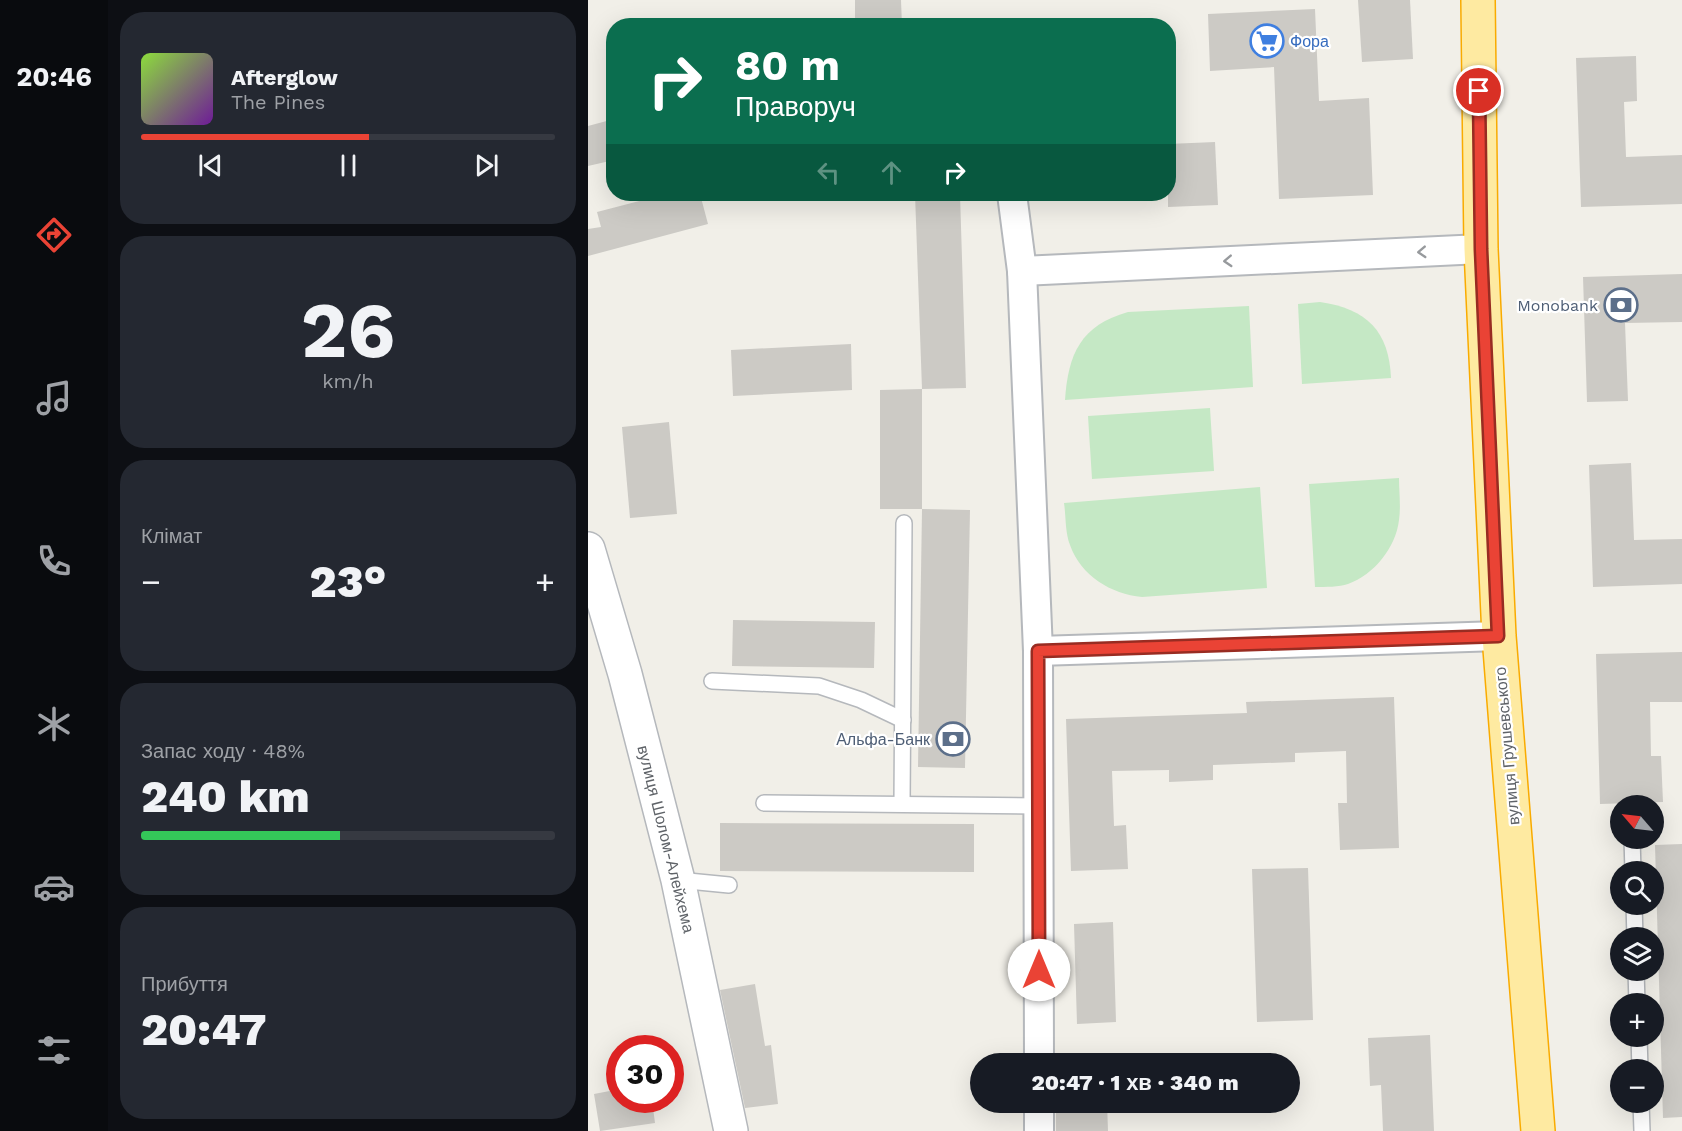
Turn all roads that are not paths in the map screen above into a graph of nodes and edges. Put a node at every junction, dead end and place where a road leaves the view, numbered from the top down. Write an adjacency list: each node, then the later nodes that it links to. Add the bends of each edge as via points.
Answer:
1 (1478, 0): 3 (highway, вулиця Грушевського)
2 (1013, 201): 4 (street)
3 (1481, 249): 4 (street, one-way to 4); 8 (highway, вулиця Грушевського)
4 (1023, 271): 9 (street)
5 (904, 523): 11 (lane)
6 (588, 549): 7 (street, вулиця Шолом-Алейхема)
7 (595, 602): 15 (street, вулиця Шолом-Алейхема, via 625,674)
8 (1498, 636): 9 (street); 22 (highway, вулиця Грушевського)
9 (1038, 651): 14 (street)
10 (712, 681): 11 (lane, via 819,686)
11 (903, 720): 13 (lane)
12 (764, 803): 13 (lane)
13 (902, 804): 14 (lane)
14 (1038, 806): 17 (street)
15 (678, 880): 16 (lane); 20 (street, вулиця Шолом-Алейхема)
16 (729, 885)
17 (1039, 1053)
18 (1039, 1113): 21 (street)
19 (1641, 1113): 23 (lane)
20 (731, 1131)
21 (1040, 1131)
22 (1538, 1131)
23 (1642, 1131)

